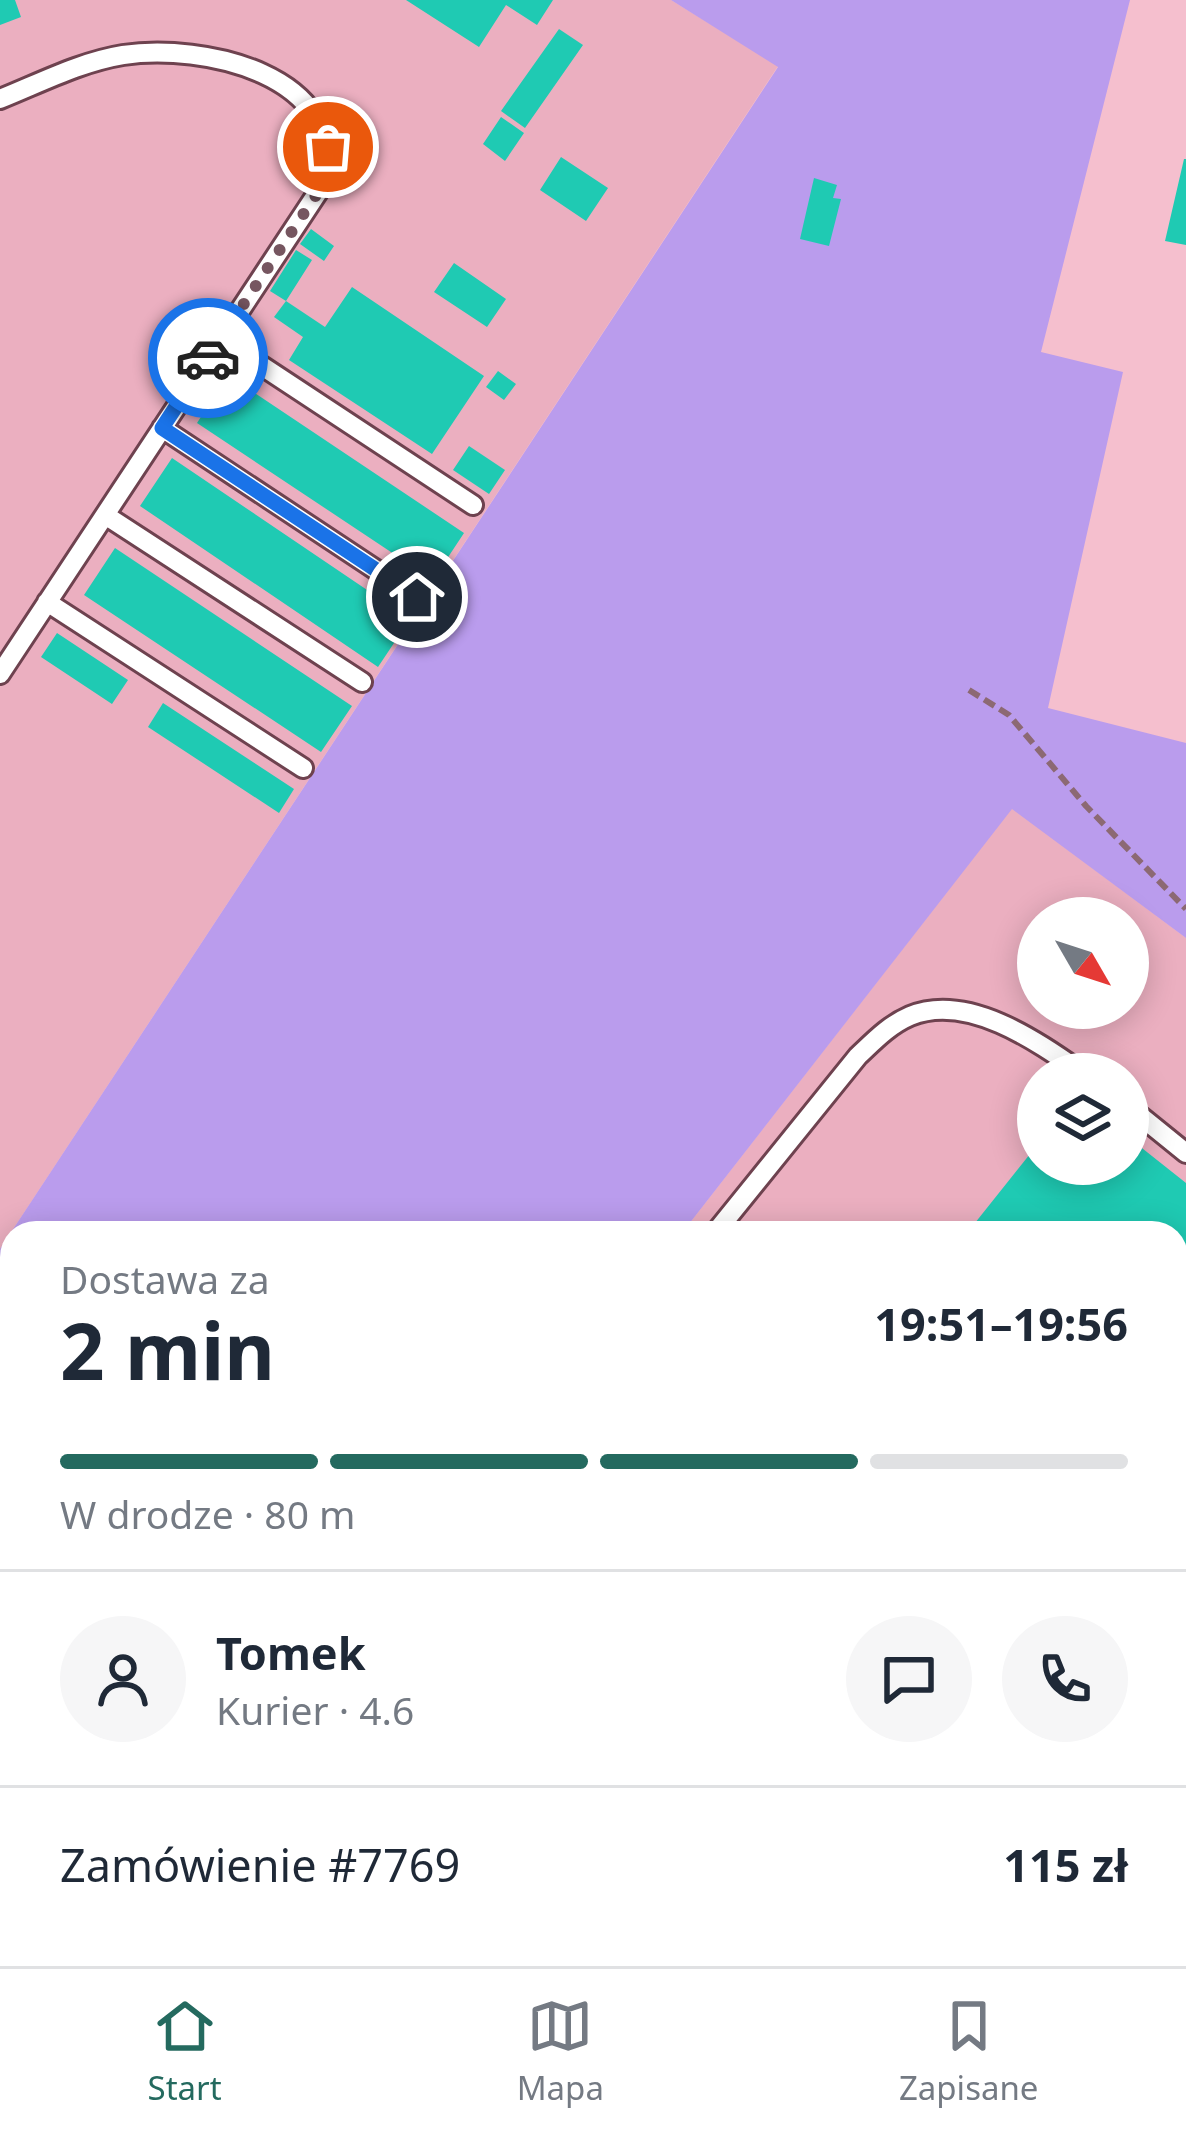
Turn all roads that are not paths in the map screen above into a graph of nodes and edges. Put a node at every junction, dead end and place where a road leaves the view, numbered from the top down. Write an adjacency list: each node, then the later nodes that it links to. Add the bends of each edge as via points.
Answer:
1 (0, 99): 2 (lane, via 130,54 209,55 247,66 300,98 328,147 324,183)
2 (221, 339): 3 (lane); 4 (lane)
3 (162, 428): 5 (lane); 6 (lane)
4 (473, 506)
5 (105, 515): 7 (lane); 9 (lane)
6 (417, 597)
7 (47, 602): 8 (lane); 10 (lane)
8 (0, 674)
9 (362, 682)
10 (303, 768)
11 (1050, 1053): 14 (lane, via 982,1018 947,1009 915,1014 858,1056)
12 (1149, 1123): 13 (lane)
13 (1186, 1153)
14 (725, 1221)

